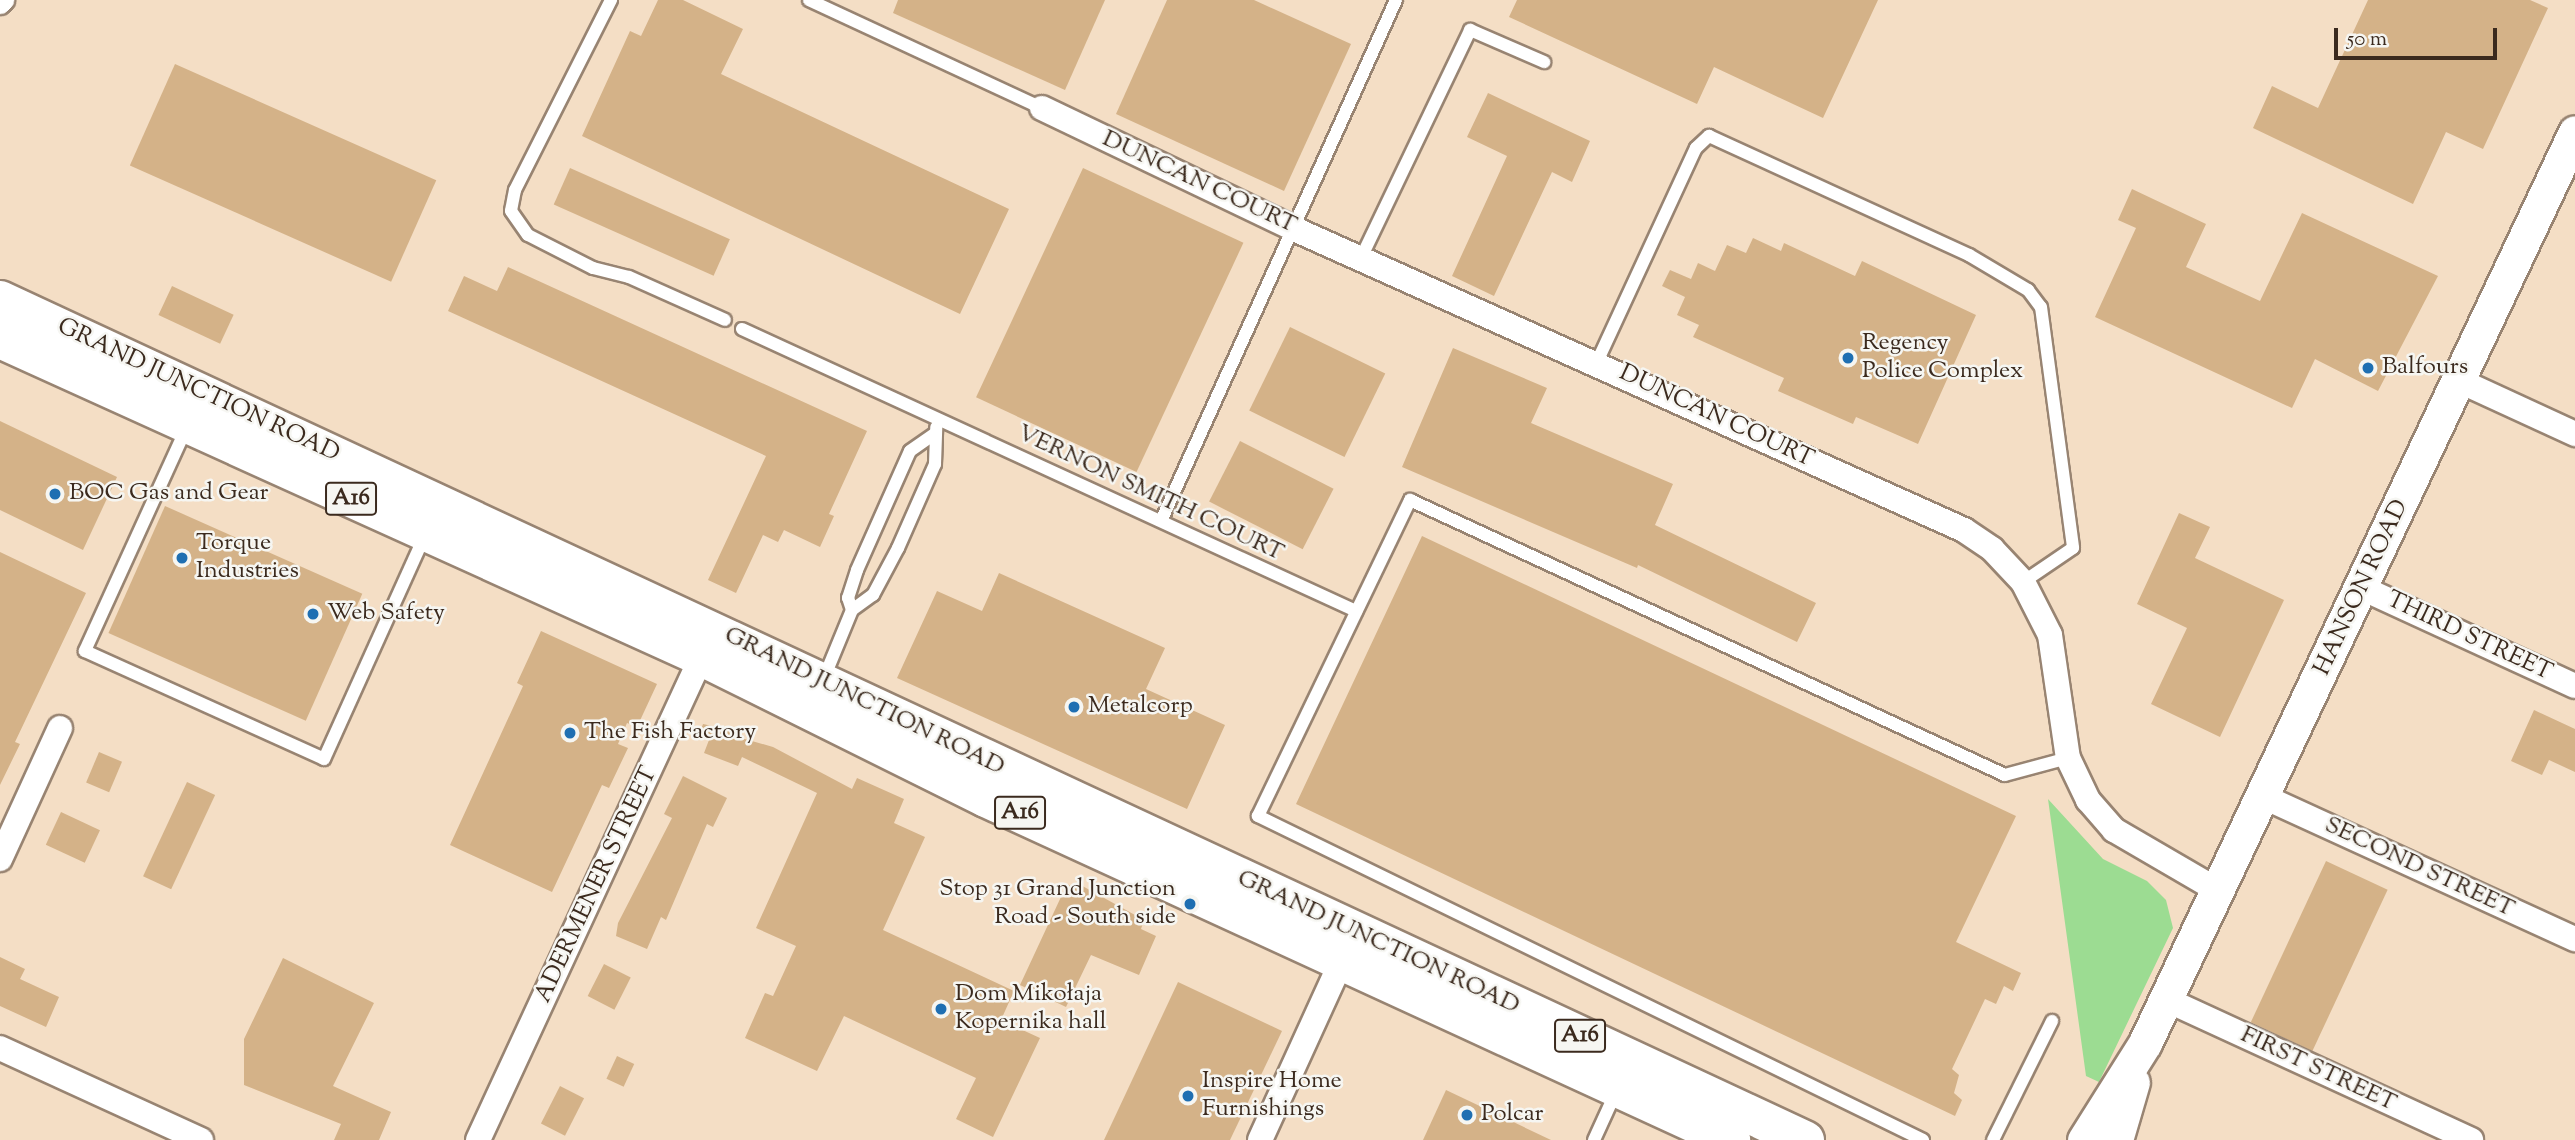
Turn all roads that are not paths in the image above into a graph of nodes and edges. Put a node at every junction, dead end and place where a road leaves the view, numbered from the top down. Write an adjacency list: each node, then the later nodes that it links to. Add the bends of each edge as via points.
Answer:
1 (611, 0): 11 (lane, via 515,190 511,211 528,236 593,268 629,277)
2 (809, 0): 5 (lane)
3 (1396, 0): 8 (lane)
4 (1544, 62): 9 (lane, via 1470,30)
5 (1042, 108): 8 (street, DUNCAN COURT)
6 (2575, 132): 7 (main road, HANSON ROAD)
7 (2565, 181): 15 (main road, HANSON ROAD)
8 (1292, 228): 9 (street, DUNCAN COURT); 21 (lane)
9 (1361, 258): 14 (street, DUNCAN COURT)
10 (0, 300): 18 (highway, GRAND JUNCTION ROAD / A16)
11 (725, 320)
12 (742, 329): 16 (lane, VERNON SMITH COURT)
13 (0, 339): 17 (highway, GRAND JUNCTION ROAD / A16)
14 (1597, 362): 23 (street, DUNCAN COURT, via 1964,530 1992,549); 23 (lane, via 1696,148 1709,136 1969,255 2028,290 2041,307 2073,548)
15 (2460, 381): 20 (street); 24 (main road, HANSON ROAD)
16 (939, 421): 19 (lane); 21 (lane, VERNON SMITH COURT)
17 (188, 425): 18 (highway, GRAND JUNCTION ROAD / A16); 22 (lane, via 85,651 324,759)
18 (247, 433): 22 (highway, GRAND JUNCTION ROAD / A16); 27 (highway, GRAND JUNCTION ROAD / A16)
19 (934, 433): 25 (lane, via 935,464 898,548 873,595); 25 (lane, via 910,451 857,570 848,598)
20 (2575, 434)
21 (1161, 522): 26 (lane, VERNON SMITH COURT)
22 (426, 533): 27 (highway, GRAND JUNCTION ROAD / A16)
23 (2023, 582): 31 (street, DUNCAN COURT, via 2050,635)
24 (2362, 589): 28 (street, THIRD STREET); 32 (main road, HANSON ROAD)
25 (852, 610): 29 (lane)
26 (1356, 611): 31 (lane, via 1409,500 2005,775); 48 (lane, via 1258,816)
27 (708, 643): 29 (highway, GRAND JUNCTION ROAD / A16); 43 (street, ADERMENER STREET)
28 (2575, 687)
29 (815, 699): 36 (highway, GRAND JUNCTION ROAD / A16)
30 (60, 728): 33 (street)
31 (2068, 758): 34 (street, DUNCAN COURT, via 2088,800 2114,830)
32 (2262, 796): 34 (main road, HANSON ROAD); 35 (street, SECOND STREET)
33 (0, 859)
34 (2217, 890): 37 (main road, HANSON ROAD)
35 (2575, 939)
36 (1348, 947): 41 (highway, GRAND JUNCTION ROAD / A16); 44 (street)
37 (2165, 999): 39 (main road, HANSON ROAD); 52 (street, FIRST STREET)
38 (2052, 1021): 49 (lane)
39 (2145, 1043): 50 (main road, HANSON ROAD); 51 (main road, HANSON ROAD)
40 (0, 1048): 42 (street)
41 (1624, 1074): 45 (lane); 46 (highway, GRAND JUNCTION ROAD / A16); 47 (highway, GRAND JUNCTION ROAD / A16)
42 (201, 1140)
43 (478, 1140)
44 (1260, 1140)
45 (1594, 1140)
46 (1731, 1140)
47 (1805, 1140)
48 (1923, 1140)
49 (1993, 1140)
50 (2084, 1140)
51 (2116, 1140)
52 (2471, 1140)

